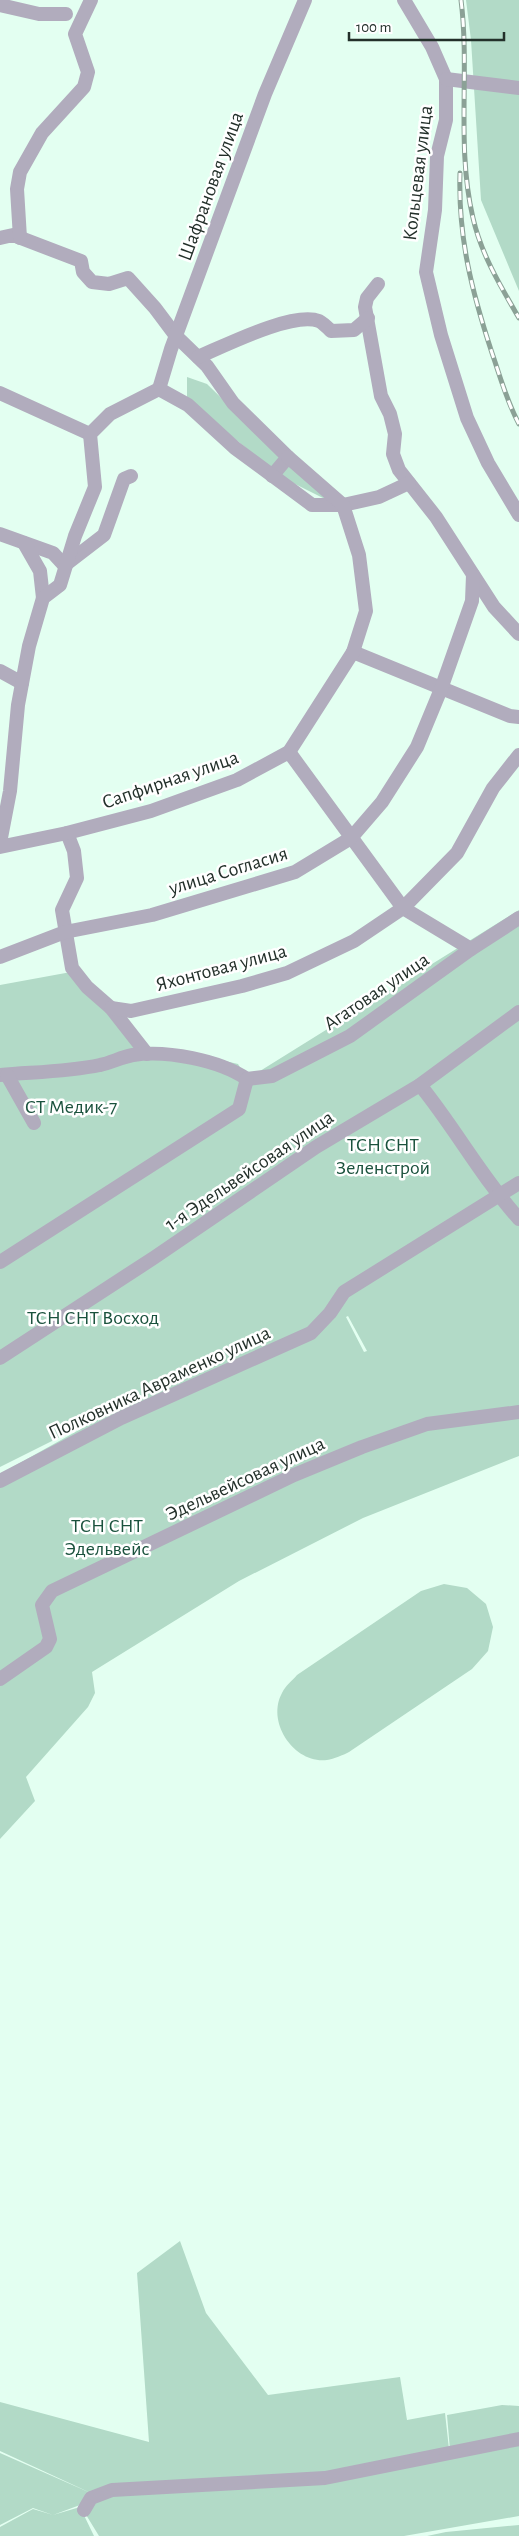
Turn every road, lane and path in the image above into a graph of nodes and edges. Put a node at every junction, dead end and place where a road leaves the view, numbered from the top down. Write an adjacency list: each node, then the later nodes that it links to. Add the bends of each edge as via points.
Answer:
1 (43, 0): 6 (street)
2 (91, 0): 10 (street, via 75,34 88,72 84,87 42,133 20,172)
3 (305, 0): 14 (street, Шафрановая улица, via 265,94)
4 (404, 0): 8 (street, Кольцевая улица, via 432,47)
5 (0, 5): 6 (street)
6 (39, 14): 7 (street)
7 (66, 14)
8 (446, 79): 9 (street); 24 (street, Кольцевая улица, via 446,120 437,156 435,210 426,272 441,335 467,418 488,463)
9 (519, 88)
10 (20, 238): 11 (street, via 13,235); 14 (street, via 81,261 83,272 92,282 109,284 128,278)
11 (0, 239)
12 (378, 284): 13 (street, via 367,298)
13 (368, 318): 15 (street, via 354,330 331,331 319,321 278,324); 22 (street, via 381,396 395,434 393,454)
14 (176, 336): 15 (street); 16 (street, Шафрановая улица)
15 (198, 357): 19 (street, via 233,403)
16 (159, 390): 18 (street, via 110,414); 21 (street, via 188,405 235,448)
17 (0, 393): 18 (street)
18 (90, 434): 27 (street, via 95,487)
19 (288, 457): 21 (street); 23 (street)
20 (131, 476): 27 (street, via 124,479 104,535)
21 (272, 476): 23 (street, via 312,505)
22 (409, 484): 23 (street, via 379,497); 28 (street, via 436,517)
23 (342, 505): 31 (street, Сапфирная улица, via 358,555 366,610)
24 (519, 515)
25 (0, 534): 26 (street)
26 (24, 543): 27 (street, via 53,553); 29 (street, via 40,571)
27 (64, 565): 29 (street, via 60,585)
28 (473, 575): 30 (street, via 494,607); 34 (street, улица Согласия, via 472,600)
29 (43, 598): 33 (street)
30 (519, 634)
31 (353, 652): 34 (street); 36 (street, Сапфирная улица)
32 (0, 671): 33 (street)
33 (22, 683): 38 (street)
34 (441, 688): 35 (street); 40 (street, улица Согласия, via 416,747 382,802)
35 (519, 717)
36 (289, 752): 39 (street, Сапфирная улица, via 237,780 151,811); 40 (street)
37 (519, 754): 43 (street, Яхонтовая улица, via 493,788 458,853)
38 (5, 789): 41 (street)
39 (67, 834): 42 (street, Сапфирная улица); 45 (street, via 74,851 77,878 62,910)
40 (351, 838): 43 (street); 45 (street, улица Согласия, via 295,872 152,914)
41 (0, 843)
42 (0, 847)
43 (403, 908): 46 (street); 48 (street, Яхонтовая улица, via 354,940 288,973 132,1012)
44 (519, 918): 46 (street, Агатовая улица)
45 (65, 932): 47 (street, улица Согласия); 48 (street, via 72,968 87,987)
46 (471, 949): 52 (street, Агатовая улица, via 350,1036 272,1076)
47 (0, 958)
48 (111, 1008): 50 (street)
49 (519, 1012): 53 (street, 1-я Эдельвейсовая улица)
50 (147, 1054): 51 (street, via 100,1065); 52 (street, via 185,1056 235,1071)
51 (4, 1075): 54 (street)
52 (247, 1079): 58 (street, via 240,1109)
53 (420, 1085): 56 (street, via 466,1145); 59 (street, 1-я Эдельвейсовая улица, via 316,1147)
54 (34, 1123)
55 (519, 1183): 56 (street, Полковника Авраменко улица)
56 (500, 1197): 57 (street); 61 (street, Полковника Авраменко улица, via 344,1292 311,1333 120,1418)
57 (519, 1219)
58 (0, 1262)
59 (0, 1358)
60 (519, 1412): 62 (street, Эдельвейсовая улица, via 427,1424 362,1447 294,1475 52,1591 42,1605 50,1639 46,1647)
61 (0, 1481)
62 (0, 1679)
63 (519, 2439): 64 (street, via 325,2478 112,2490 91,2498)
64 (84, 2510)

